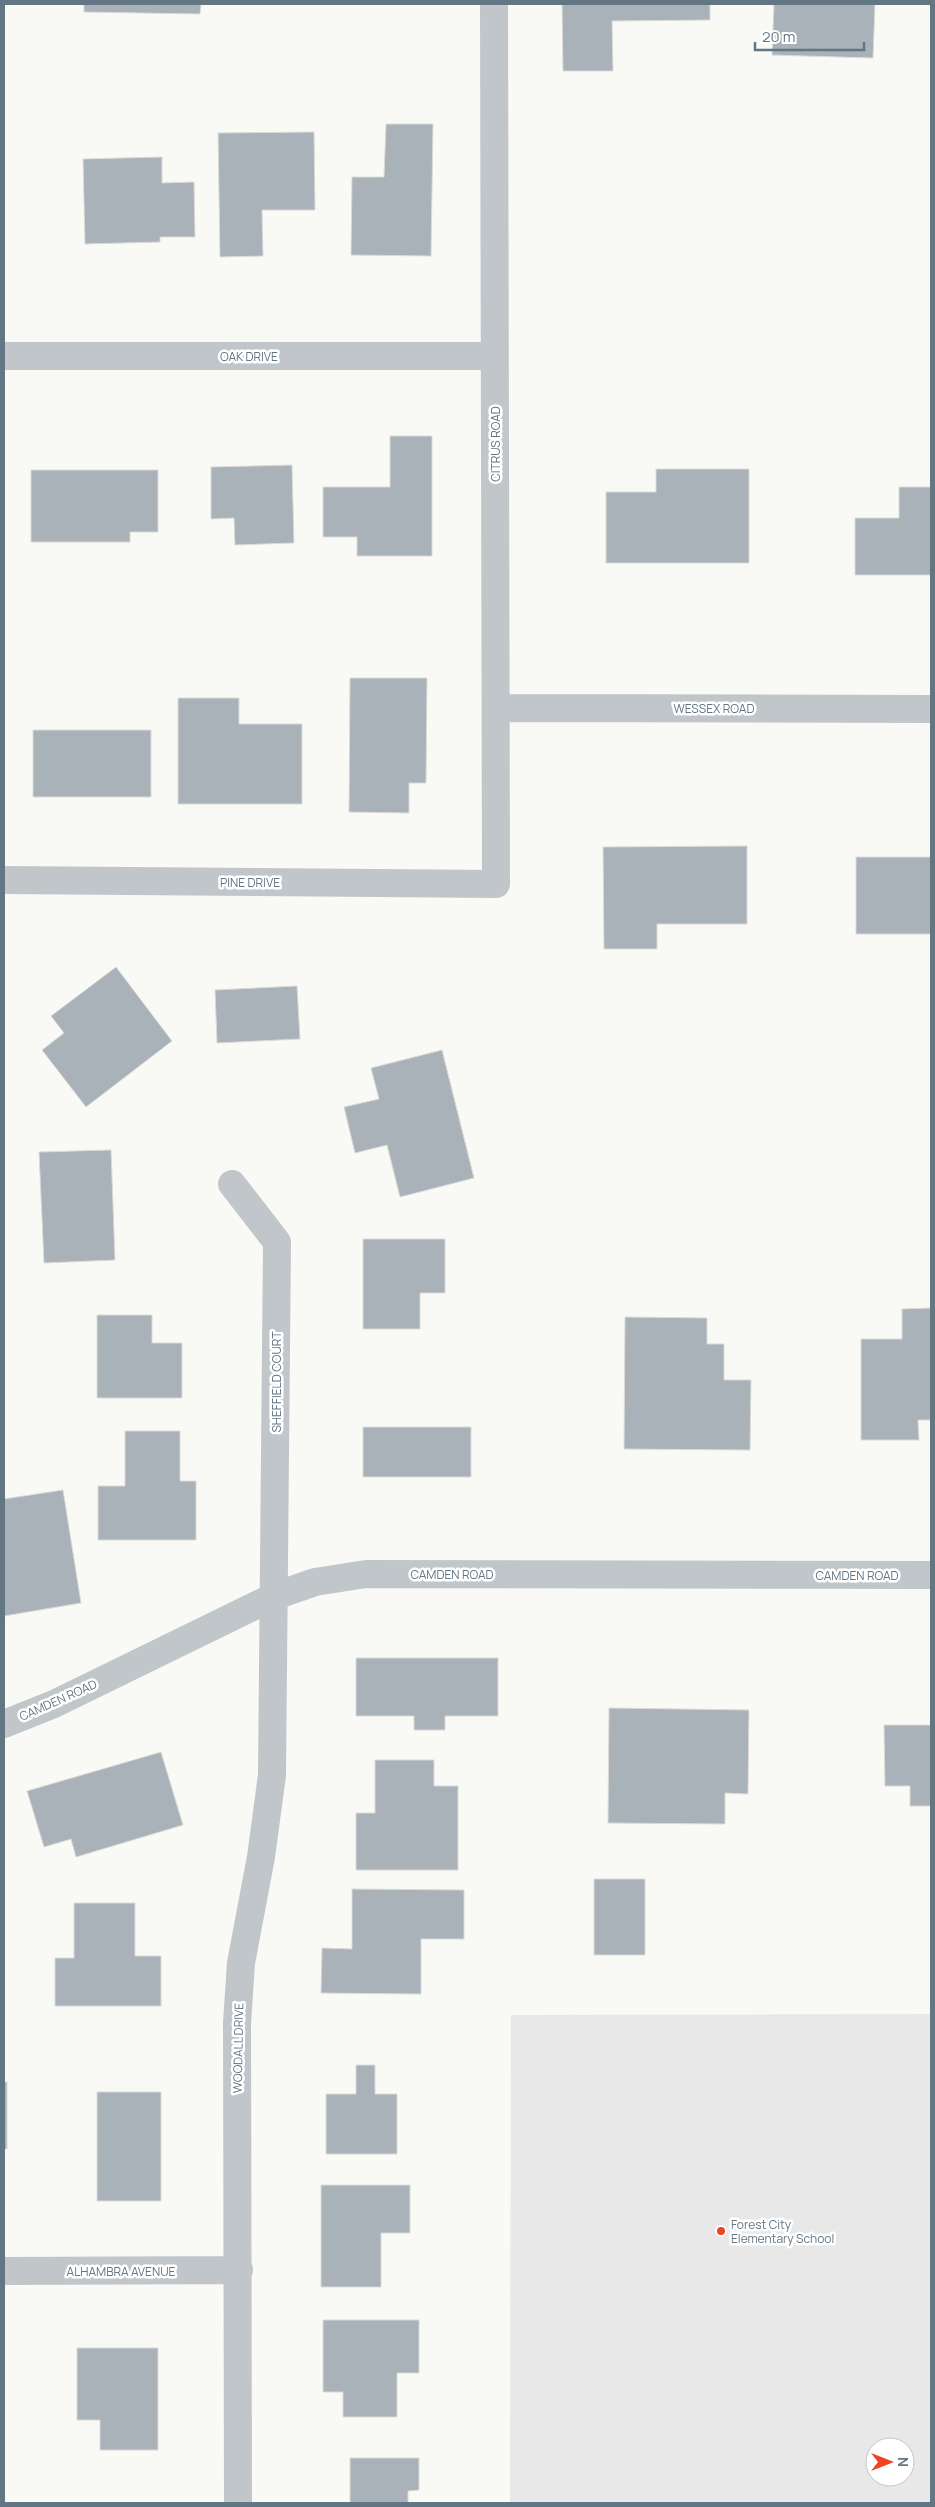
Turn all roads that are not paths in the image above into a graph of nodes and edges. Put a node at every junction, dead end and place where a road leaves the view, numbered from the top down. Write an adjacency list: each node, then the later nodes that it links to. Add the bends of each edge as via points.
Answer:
1 (494, 4): 3 (street, CITRUS ROAD)
2 (4, 356): 3 (street, OAK DRIVE)
3 (494, 356): 4 (street, CITRUS ROAD)
4 (496, 708): 5 (street, WESSEX ROAD); 7 (street, CITRUS ROAD)
5 (931, 709)
6 (4, 880): 7 (street, PINE DRIVE)
7 (496, 884)
8 (232, 1184): 10 (street, SHEFFIELD COURT, via 277,1242)
9 (931, 1575): 10 (street, CAMDEN ROAD, via 366,1574 315,1582)
10 (275, 1596): 11 (street, CAMDEN ROAD, via 54,1704); 12 (street, WOODALL DRIVE, via 272,1775 262,1857 241,1963 237,2023)
11 (4, 1724)
12 (239, 2270): 13 (street, ALHAMBRA AVENUE); 14 (street, WOODALL DRIVE)
13 (4, 2272)
14 (238, 2503)

